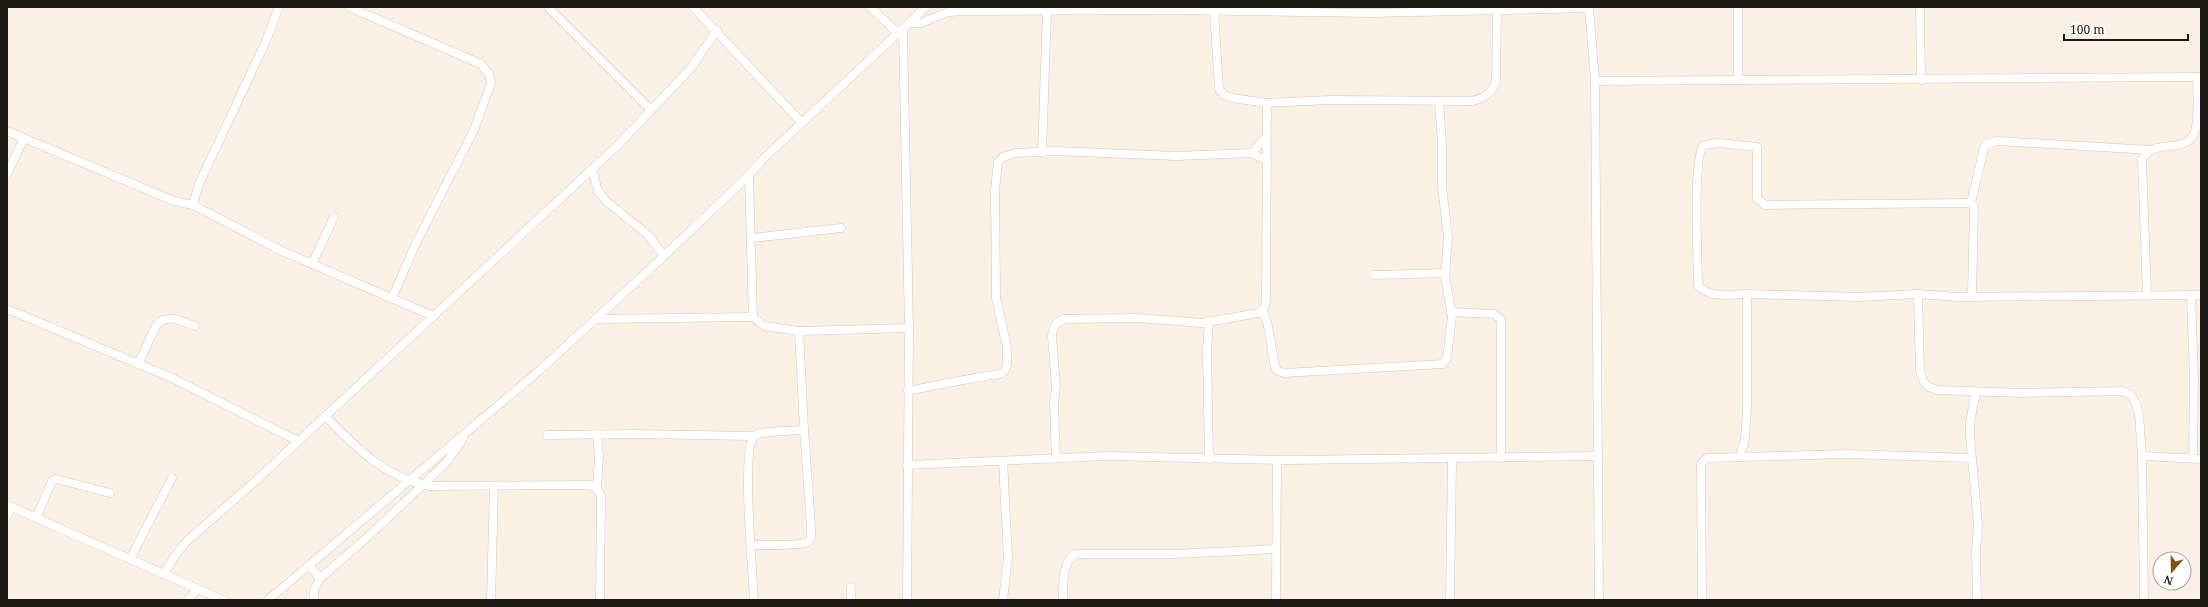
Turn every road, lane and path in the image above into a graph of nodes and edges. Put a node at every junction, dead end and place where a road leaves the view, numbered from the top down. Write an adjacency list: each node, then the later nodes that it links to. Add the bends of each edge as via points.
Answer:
1 (278, 7): 37 (street, via 266,41 199,184)
2 (349, 7): 51 (street, via 481,64 489,74 491,83 474,130 417,241)
3 (548, 7): 24 (street)
4 (694, 7): 16 (street)
5 (870, 7): 17 (street)
6 (926, 7): 15 (street)
7 (1589, 7): 12 (street); 21 (street)
8 (1738, 7): 19 (street)
9 (1920, 7): 20 (street)
10 (1270, 9): 11 (street, via 1371,13); 14 (street)
11 (1441, 9): 12 (street)
12 (1497, 10): 22 (street, via 1494,90 1486,97 1473,101)
13 (1047, 11): 14 (street); 15 (street, via 948,12 921,23); 30 (street)
14 (1214, 11): 23 (street, via 1219,89 1224,95 1232,98)
15 (911, 23): 17 (street)
16 (717, 30): 24 (street, via 691,68); 25 (street)
17 (901, 32): 25 (street); 60 (street)
18 (2199, 77): 20 (street); 29 (street, via 2196,127 2193,136 2186,142)
19 (1738, 80): 20 (street); 21 (street)
20 (1921, 80)
21 (1595, 81): 72 (street)
22 (1439, 101): 23 (street, via 1330,100); 43 (street, via 1442,186 1448,236)
23 (1267, 103): 27 (street)
24 (651, 110): 33 (street)
25 (802, 123): 35 (street)
26 (7, 131): 28 (street)
27 (1267, 136): 31 (street); 32 (street)
28 (24, 138): 34 (street); 37 (street, via 174,201)
29 (2152, 150): 36 (street, via 1997,141 1986,144); 47 (street, via 2146,153 2142,160)
30 (1042, 152): 31 (street, via 1176,156); 63 (street, via 1015,153 1003,156 998,162 995,190 996,298 1006,335 1005,370 1001,374 965,378)
31 (1252, 153): 32 (street)
32 (1267, 161): 53 (street, via 1266,300)
33 (592, 169): 41 (street, via 598,192 648,235); 55 (street)
34 (7, 174)
35 (749, 175): 40 (street); 41 (street)
36 (1972, 203): 45 (street, via 1765,205 1758,198 1757,147 1718,143 1704,145 1699,152 1696,196 1698,285 1703,292 1711,294); 50 (street)
37 (193, 205): 42 (street)
38 (334, 217): 42 (street)
39 (841, 228): 40 (street)
40 (752, 238): 56 (street)
41 (664, 256): 57 (street)
42 (312, 264): 51 (street)
43 (1446, 273): 44 (street); 54 (street)
44 (1374, 275)
45 (1747, 294): 46 (street, via 1859,297); 75 (street, via 1746,424 1744,448)
46 (1918, 294): 50 (street); 64 (street, via 1920,372 1924,382 1938,390)
47 (2146, 295): 48 (street); 50 (street)
48 (2191, 295): 49 (street); 77 (street)
49 (2201, 295)
50 (1972, 296)
51 (392, 298): 55 (street)
52 (7, 309): 62 (street)
53 (1262, 310): 54 (street, via 1267,321 1275,367 1284,373 1443,364 1447,358 1452,328); 58 (street, via 1258,313)
54 (1451, 312): 74 (street, via 1494,314 1501,320)
55 (432, 316): 65 (street)
56 (753, 317): 57 (street); 61 (street, via 764,326)
57 (596, 319): 67 (street)
58 (1209, 322): 78 (street, via 1138,318 1064,319 1057,322 1052,336 1056,387); 79 (street)
59 (195, 326): 62 (street, via 169,318 161,320)
60 (909, 328): 61 (street); 63 (street)
61 (799, 331): 66 (street)
62 (138, 364): 71 (street, via 172,378)
63 (908, 391): 83 (street)
64 (1976, 392): 73 (street, via 2123,391 2131,395 2136,404); 76 (street, via 1970,422)
65 (325, 416): 71 (street); 85 (street, via 376,463)
66 (804, 429): 70 (street, via 793,432 760,432); 93 (street, via 810,539 800,544)
67 (467, 432): 85 (street); 86 (street, via 452,458)
68 (597, 434): 69 (street); 70 (street); 88 (street)
69 (547, 435)
70 (754, 436): 93 (street, via 750,443 747,470)
71 (298, 441): 97 (street, via 187,541)
72 (1598, 456): 74 (street); 114 (street)
73 (2142, 456): 77 (street); 117 (street)
74 (1501, 458): 80 (street)
75 (1740, 458): 76 (street, via 1847,454); 115 (street, via 1707,458 1701,464)
76 (1971, 458): 116 (street, via 1978,525)
77 (2197, 458)
78 (1056, 459): 79 (street, via 1129,455); 82 (street)
79 (1209, 459): 81 (street)
80 (1452, 459): 81 (street); 113 (street)
81 (1277, 460): 94 (street)
82 (1003, 461): 83 (street); 110 (street, via 1008,558)
83 (907, 466): 109 (street)
84 (172, 478): 95 (street)
85 (408, 482): 86 (street); 96 (street)
86 (422, 484): 87 (street); 98 (street, via 370,536)
87 (494, 486): 88 (street, via 590,485); 105 (street)
88 (597, 488): 106 (street, via 601,496)
89 (110, 493): 92 (street, via 56,479 52,481)
90 (10, 506): 91 (street); 92 (street)
91 (7, 516)
92 (36, 518): 95 (street)
93 (751, 546): 107 (street)
94 (1276, 549): 111 (street, via 1175,554 1075,554 1069,557 1066,565); 112 (street)
95 (130, 559): 97 (street)
96 (309, 566): 98 (street); 103 (street)
97 (164, 574): 100 (street)
98 (320, 578): 104 (street, via 314,590)
99 (851, 587): 108 (street)
100 (197, 589): 101 (street); 102 (street)
101 (188, 600)
102 (223, 600)
103 (268, 600)
104 (314, 600)
105 (492, 600)
106 (600, 600)
107 (754, 600)
108 (851, 600)
109 (907, 600)
110 (1003, 600)
111 (1063, 600)
112 (1276, 600)
113 (1450, 600)
114 (1600, 600)
115 (1702, 600)
116 (1977, 600)
117 (2144, 600)

